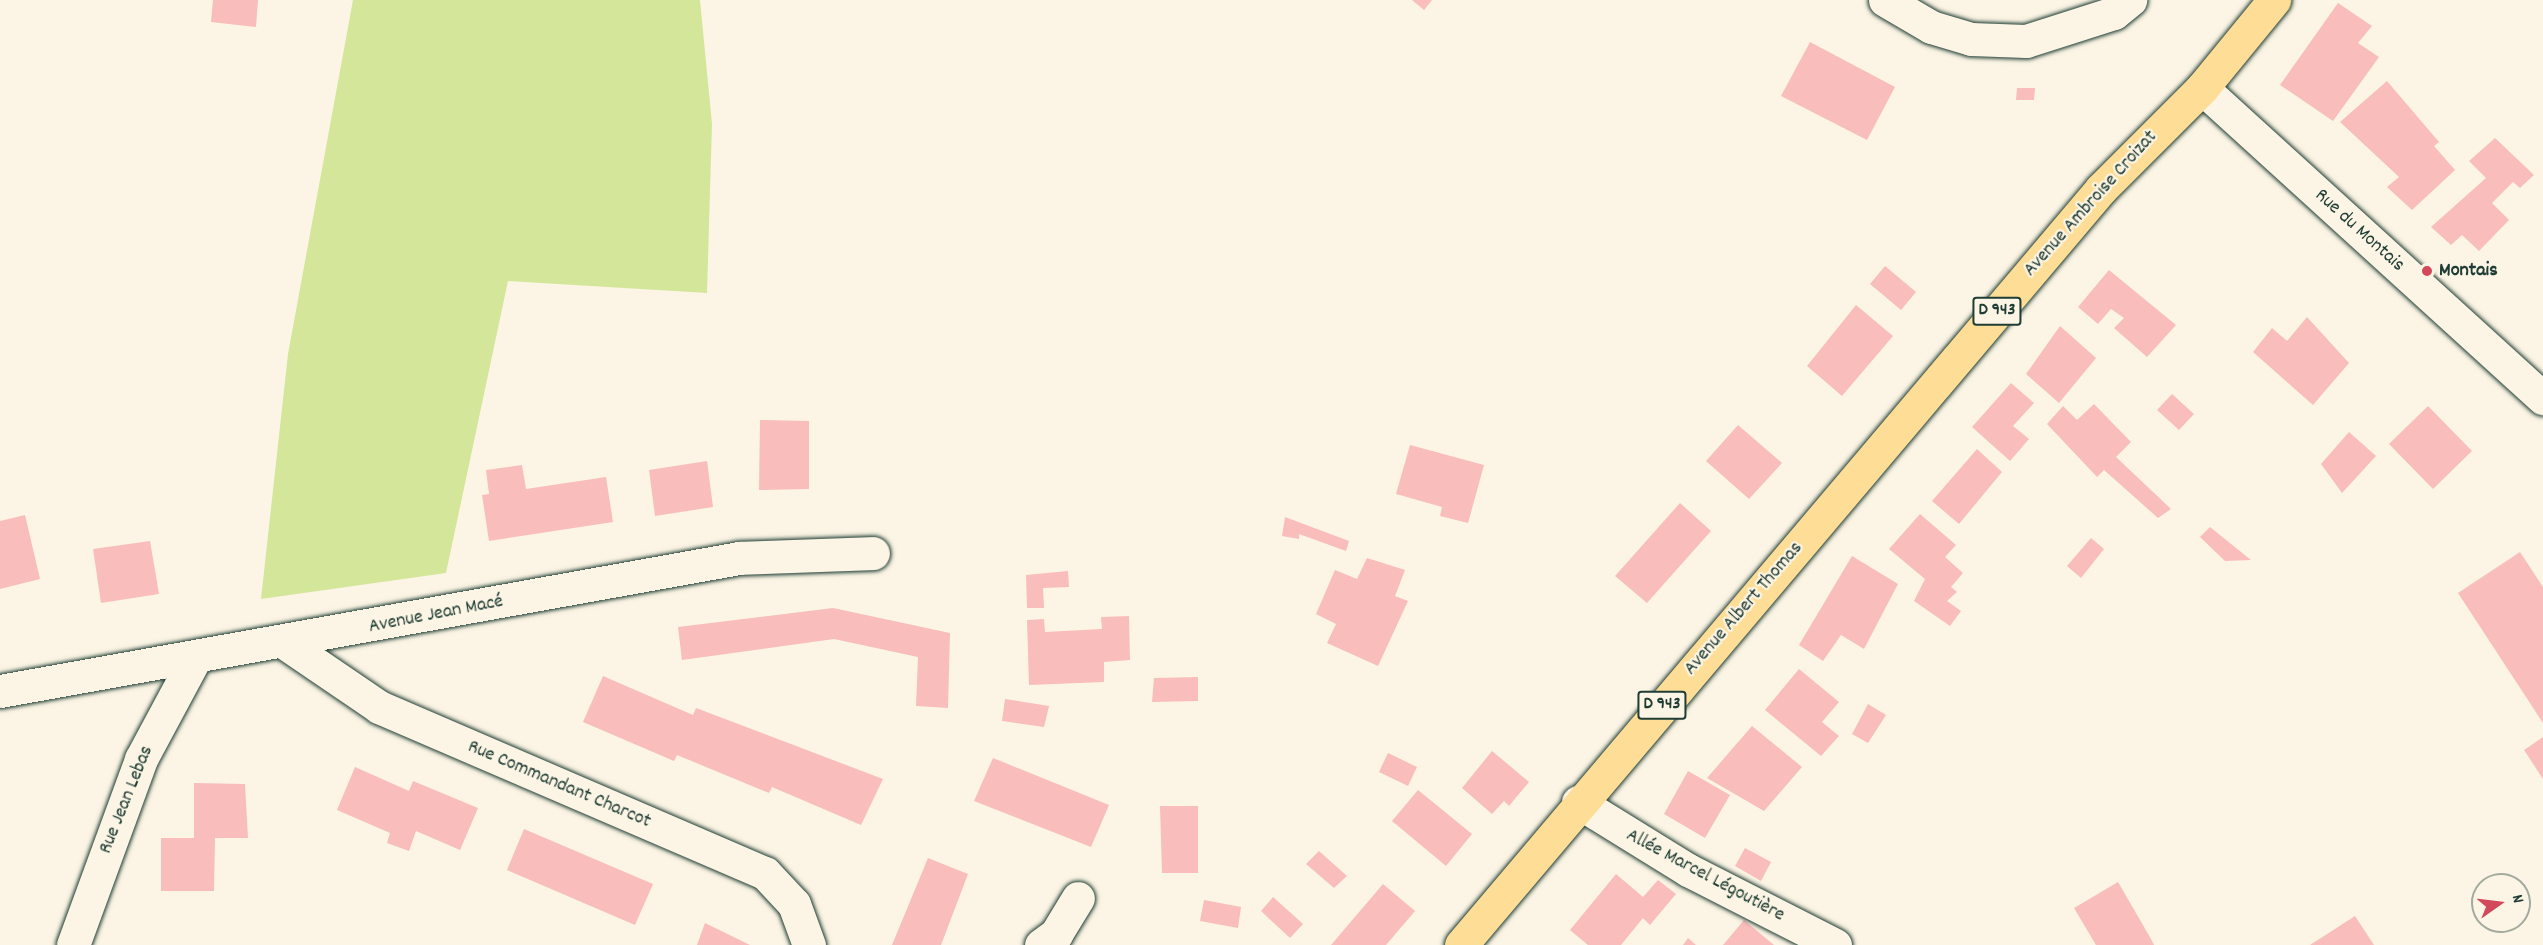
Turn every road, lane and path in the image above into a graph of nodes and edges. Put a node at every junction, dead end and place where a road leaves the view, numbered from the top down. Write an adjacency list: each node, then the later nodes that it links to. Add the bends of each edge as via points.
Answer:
1 (1885, 0): 2 (street, via 1931,27 1971,39 2026,41 2114,13)
2 (2130, 0)
3 (2274, 0): 4 (main road, Avenue Ambroise Croizat / D 943)
4 (2202, 88): 5 (street, Rue du Montais); 6 (main road, Avenue Ambroise Croizat / D 943, via 2101,189)
5 (2543, 398)
6 (1864, 465): 11 (main road, Avenue Albert Thomas / D 943)
7 (873, 553): 8 (street, Avenue Jean Macé, via 739,558)
8 (285, 643): 9 (street, Avenue Jean Macé); 14 (street, Rue Commandant Charcot, via 379,707 765,873 794,904)
9 (194, 660): 10 (street, Avenue Jean Macé); 13 (street, Rue Jean Lebas, via 141,759)
10 (0, 691)
11 (1578, 802): 16 (main road, Avenue Albert Thomas / D 943); 17 (street, Allée Marcel Légoutière, via 1688,870)
12 (1078, 898): 15 (street, via 1056,934)
13 (73, 945)
14 (808, 945)
15 (1041, 945)
16 (1461, 945)
17 (1835, 945)

